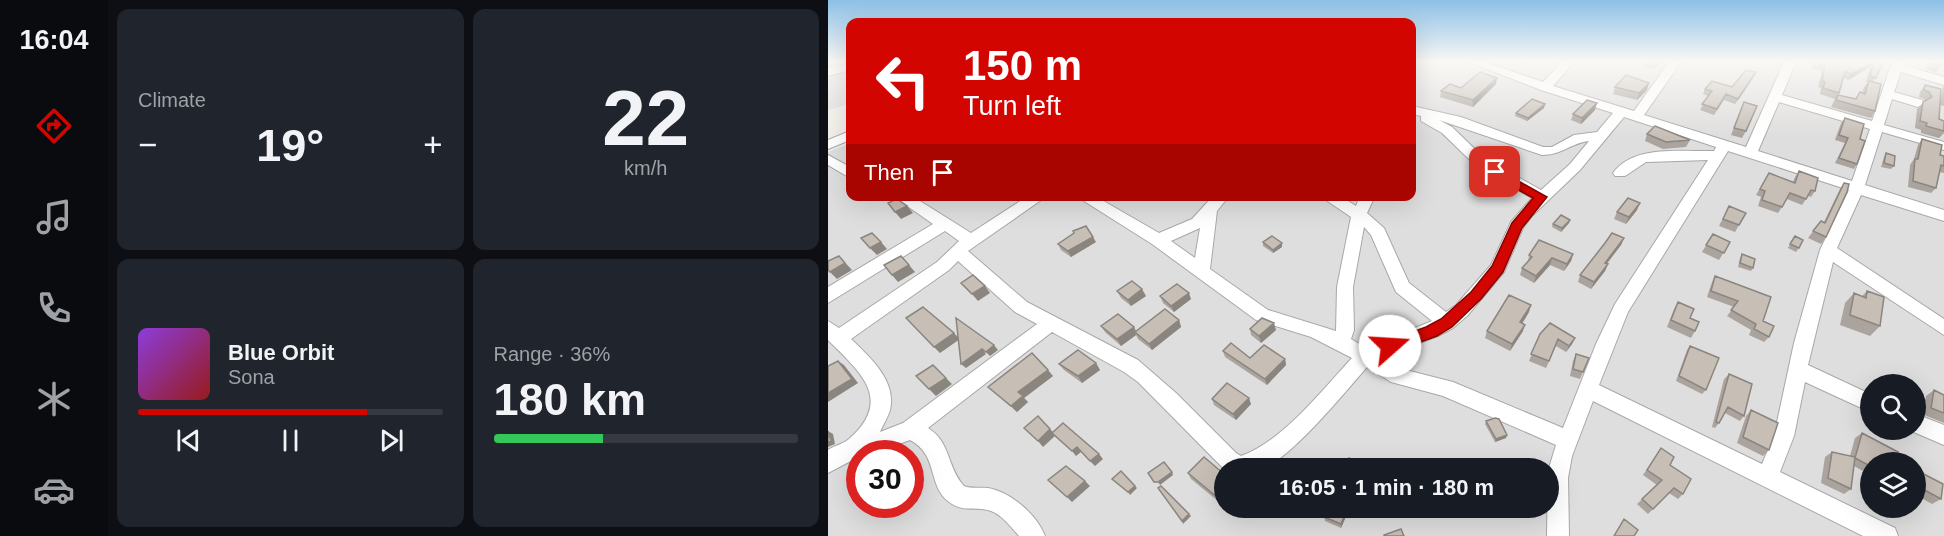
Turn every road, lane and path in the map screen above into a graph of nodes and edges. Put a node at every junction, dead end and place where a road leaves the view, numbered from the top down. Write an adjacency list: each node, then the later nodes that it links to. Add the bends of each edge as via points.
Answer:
1 (1545, 87): 10 (street)
2 (1653, 87): 10 (street)
3 (1779, 87): 6 (street)
4 (1890, 87): 5 (street)
5 (1888, 94): 7 (street); 11 (street)
6 (1774, 97): 11 (street); 17 (street)
7 (1917, 103)
8 (1416, 112): 12 (street, via 1456,120 1542,151 1554,151 1579,138)
9 (1416, 113): 22 (street, via 1447,130 1487,166)
10 (1629, 114): 12 (street); 16 (street)
11 (1876, 126): 15 (street); 21 (street)
12 (1601, 136): 22 (street, via 1575,167)
13 (846, 137): 14 (street)
14 (828, 145)
15 (1944, 146)
16 (1721, 149): 17 (street); 20 (street, via 1643,158); 45 (street, via 1621,309)
17 (1750, 152): 21 (street)
18 (828, 159): 19 (street)
19 (846, 170)
20 (1620, 173)
21 (1857, 188): 31 (street); 35 (street)
22 (1541, 197): 38 (street, via 1516,226 1488,283)
23 (909, 201): 32 (street)
24 (1032, 201): 34 (street)
25 (1092, 201): 33 (street)
26 (1218, 201): 29 (street)
27 (1336, 201): 30 (street)
28 (1366, 201): 30 (street)
29 (1210, 211): 33 (street, via 1197,223); 36 (street)
30 (1359, 214): 38 (street, via 1378,232 1402,287); 42 (street, via 1344,296 1345,330)
31 (1944, 216)
32 (944, 225): 34 (street); 37 (street)
33 (1158, 240): 36 (street)
34 (964, 246): 39 (street, via 1022,307); 41 (street, via 943,266)
35 (1828, 250): 40 (street); 44 (street)
36 (1201, 272): 42 (street, via 1262,315)
37 (828, 296)
38 (1446, 323): 43 (street)
39 (1050, 324): 43 (street, via 1131,366 1155,384 1217,449 1239,466 1258,460 1282,443); 48 (street)
40 (1944, 328)
41 (833, 333): 51 (street, via 878,381 883,394 879,415)
42 (1341, 342): 43 (street)
43 (1365, 356): 50 (street, via 1398,376 1446,388)
44 (1798, 370): 46 (street); 55 (street, via 1784,436)
45 (1589, 389): 50 (street); 55 (street)
46 (1860, 398)
47 (1926, 427): 49 (street)
48 (910, 430): 52 (street); 56 (street, via 935,447 956,494 968,499 991,499 1003,505)
49 (1944, 435)
50 (1567, 439): 57 (street, via 1557,478)
51 (860, 440)
52 (880, 440)
53 (846, 450): 54 (street)
54 (828, 464)
55 (1768, 476): 58 (street)
56 (1034, 536)
57 (1558, 536)
58 (1887, 536)

